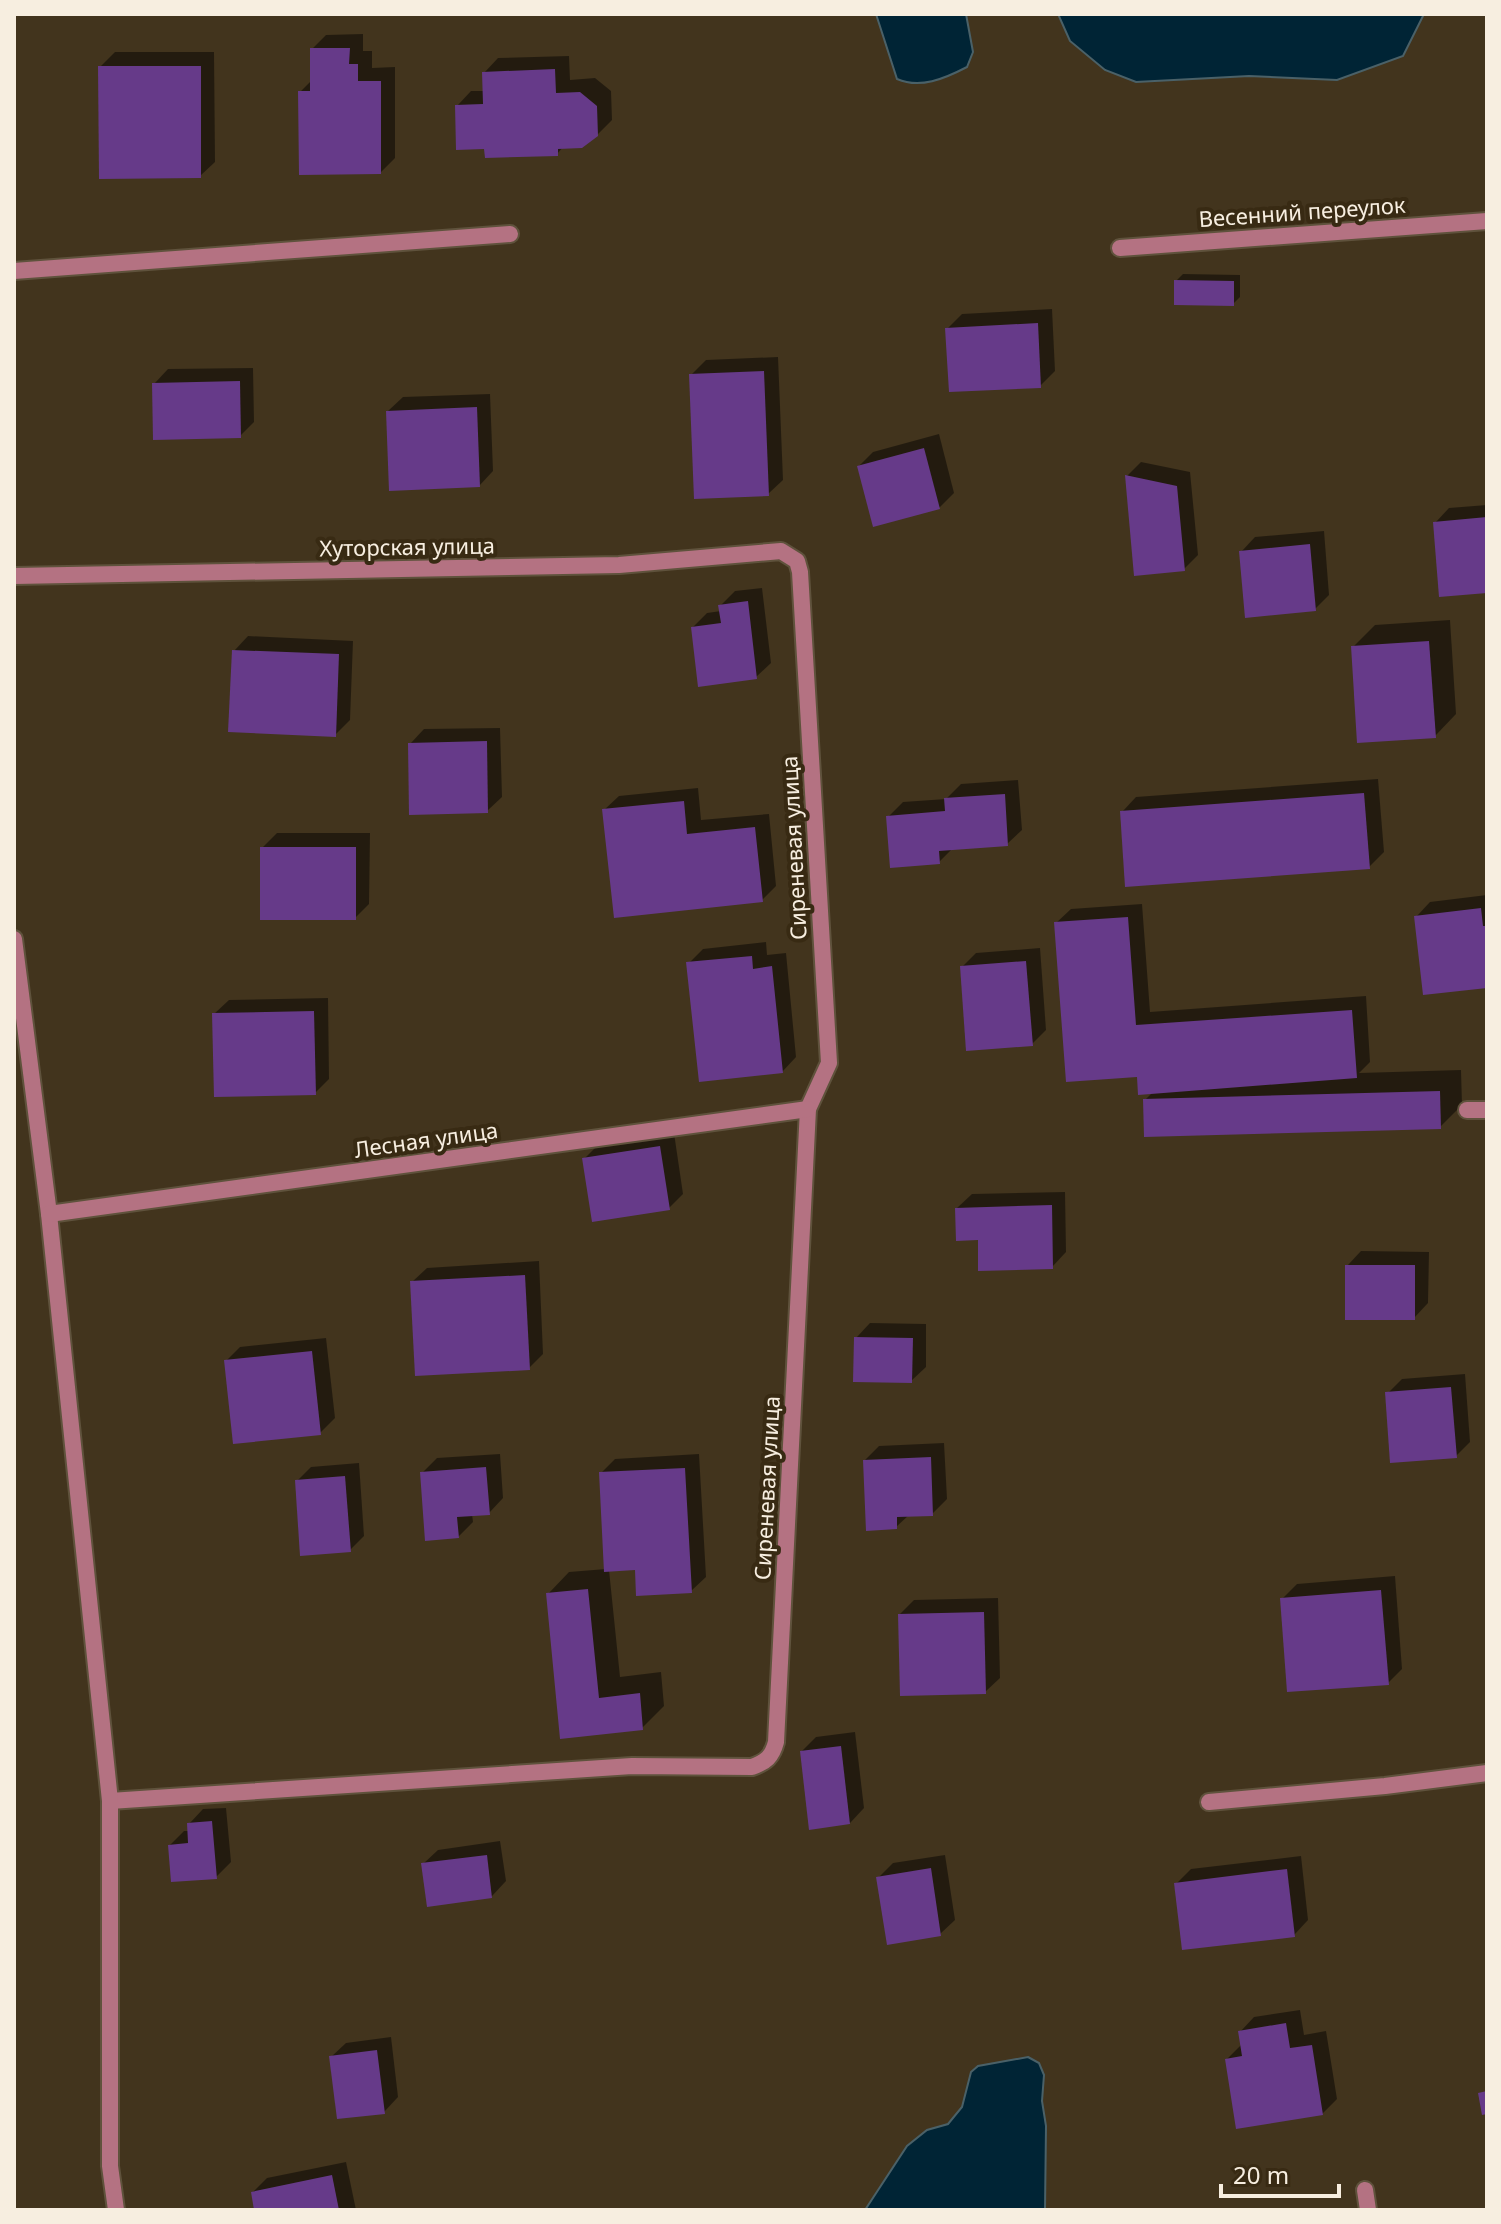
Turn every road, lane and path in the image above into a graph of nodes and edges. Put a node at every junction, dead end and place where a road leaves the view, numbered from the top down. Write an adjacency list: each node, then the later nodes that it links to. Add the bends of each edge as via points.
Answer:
1 (1487, 221): 3 (street, Весенний переулок)
2 (510, 234): 4 (street)
3 (1120, 248)
4 (14, 271)
5 (797, 561): 6 (street, Хуторская улица, via 781,551 619,565); 8 (street, Сиреневая улица, via 829,1063)
6 (14, 576)
7 (14, 939): 11 (street)
8 (808, 1109): 11 (street, Лесная улица); 13 (street, Сиреневая улица, via 773,1754 752,1767 632,1766)
9 (1467, 1110): 10 (street)
10 (1487, 1110)
11 (49, 1214): 13 (street)
12 (1487, 1773): 14 (street)
13 (110, 1801): 16 (street, via 110,2166)
14 (1209, 1802)
15 (1365, 2190): 17 (street)
16 (116, 2210)
17 (1368, 2210)

